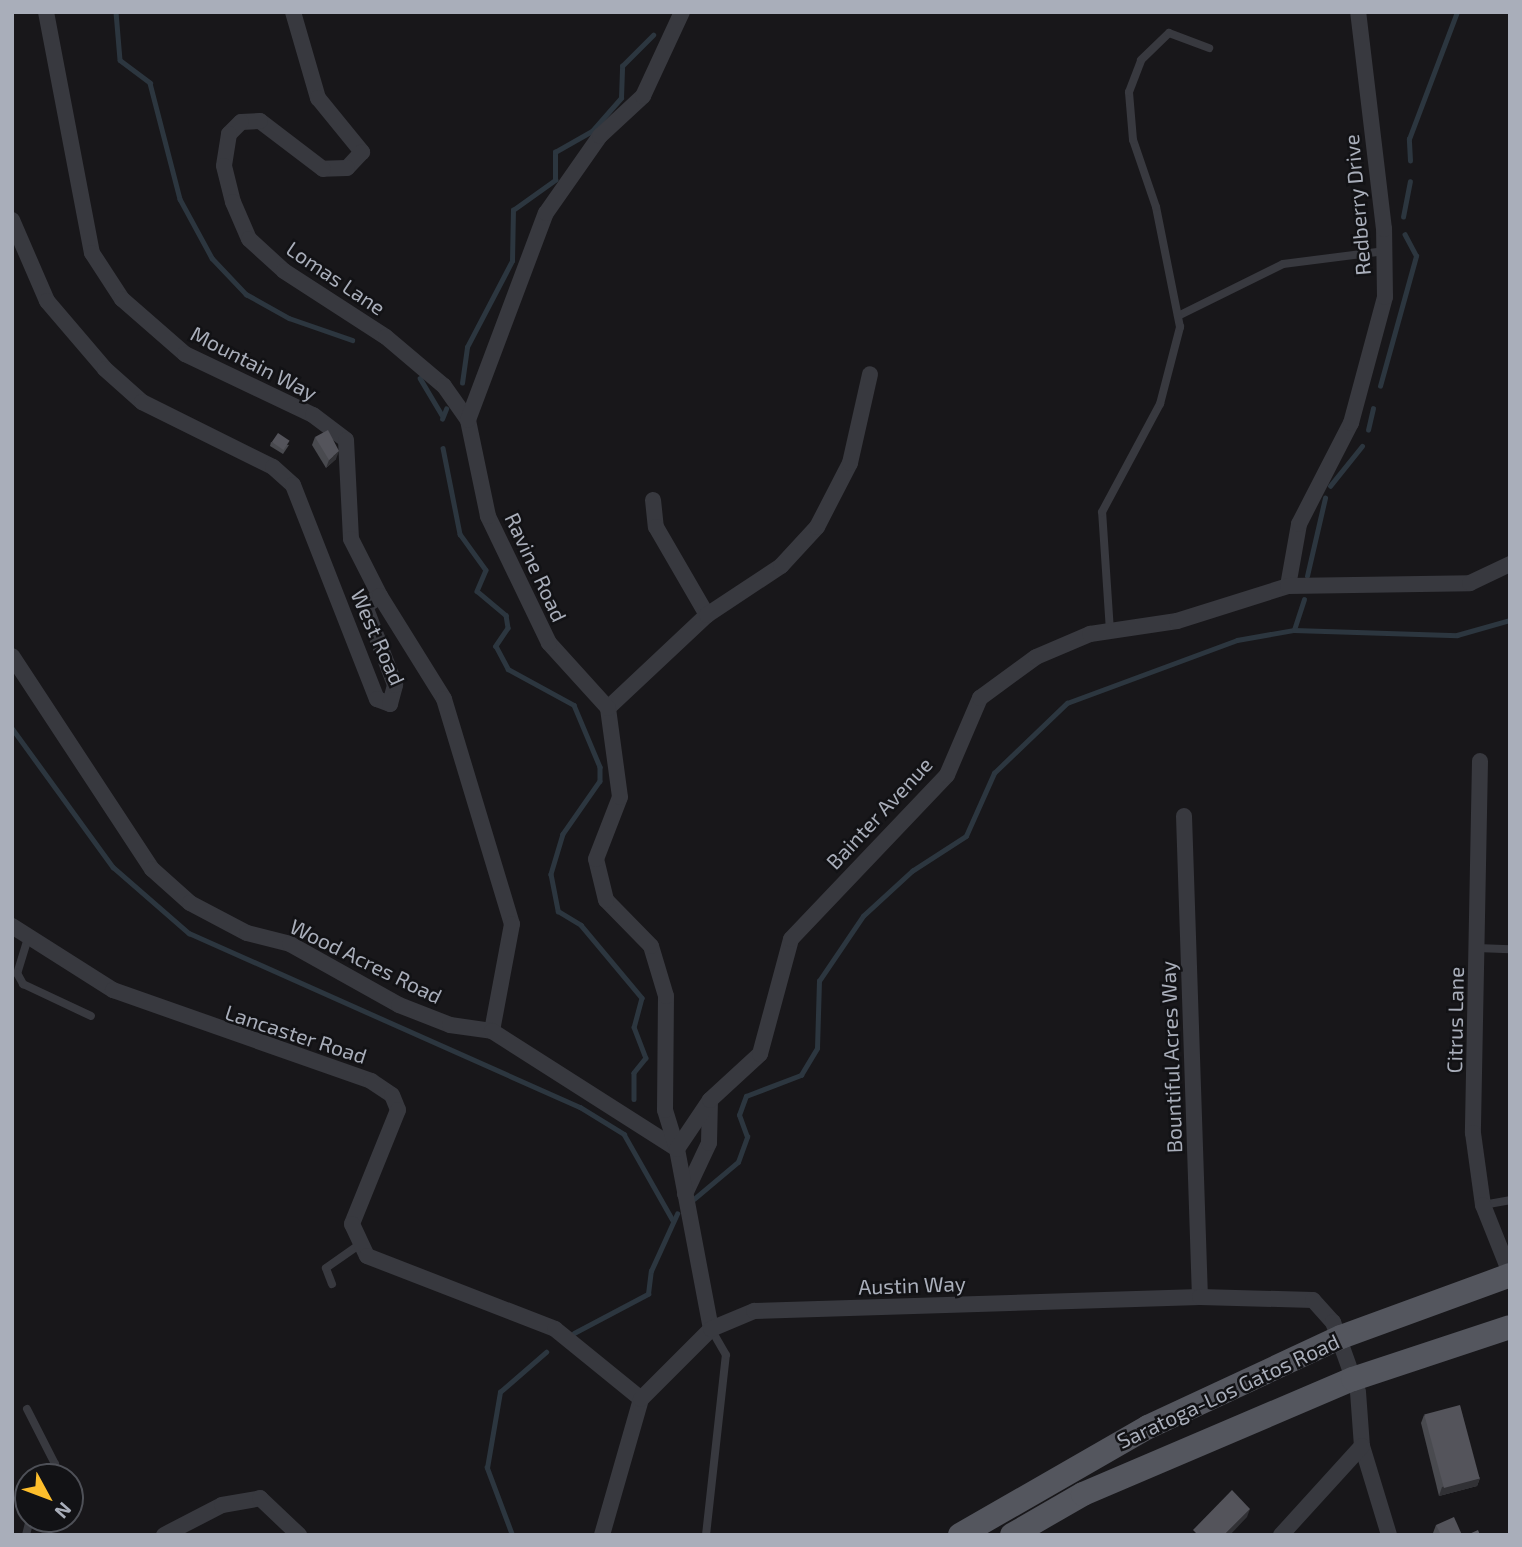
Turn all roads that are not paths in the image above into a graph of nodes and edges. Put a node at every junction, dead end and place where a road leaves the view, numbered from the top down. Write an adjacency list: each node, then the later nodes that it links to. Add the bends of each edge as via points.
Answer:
1 (46, 12): 14 (street, Mountain Way, via 92,253 122,299 184,354 313,415 346,440 351,539)
2 (293, 12): 10 (street, Lomas Lane, via 318,98 362,152 347,168 323,169 260,121 241,122 229,134 223,166 233,202 249,239 284,271 396,345 444,386)
3 (682, 12): 10 (street, via 643,96 600,136 546,213)
4 (1358, 12): 7 (street, Redberry Drive)
5 (1209, 48): 8 (lane, via 1169,33 1141,60 1129,92 1133,140 1156,207)
6 (12, 220): 14 (street, West Road, via 47,301 105,369 142,402 265,463 293,485 377,699 390,704 395,685 365,606)
7 (1385, 251): 8 (lane, via 1283,264); 13 (street, Redberry Drive, via 1385,297 1367,380 1351,423 1312,490)
8 (1178, 316): 16 (lane, via 1160,404 1102,512)
9 (868, 382): 15 (street, via 850,463 817,527 781,566)
10 (468, 420): 18 (street, Ravine Road, via 488,516 549,643)
11 (653, 500): 15 (street, via 656,527)
12 (1510, 564): 13 (street, Bainter Avenue, via 1470,583)
13 (1288, 586): 16 (street, Bainter Avenue, via 1177,621)
14 (380, 596): 26 (street, West Road, via 443,699 512,924)
15 (707, 615): 18 (street)
16 (1110, 631): 27 (street, Bainter Avenue, via 1036,657 980,698 947,775 791,939 760,1054)
17 (12, 656): 26 (street, Wood Acres Road, via 170,889 247,933 290,944 399,1005 450,1025)
18 (608, 708): 28 (street, via 620,797 596,859 606,900 651,946 666,996 665,1110)
19 (1480, 761): 23 (street, Citrus Lane)
20 (1184, 816): 35 (street, Bountiful Acres Way)
21 (12, 926): 22 (street, Lancaster Road)
22 (28, 938): 25 (lane, via 18,965 23,984); 32 (street, Lancaster Road, via 113,990 371,1081 392,1095 398,1110 352,1223)
23 (1477, 948): 24 (lane); 31 (street, Citrus Lane, via 1473,1133)
24 (1510, 949)
25 (91, 1016)
26 (492, 1031): 28 (street, Wood Acres Road)
27 (710, 1100): 28 (street, Bainter Avenue); 29 (street, via 709,1143)
28 (677, 1149): 29 (street)
29 (685, 1194): 37 (street)
30 (1510, 1200): 31 (lane)
31 (1483, 1205): 33 (street, Citrus Lane)
32 (358, 1246): 34 (lane, via 326,1268); 40 (street, via 390,1267 555,1329)
33 (1510, 1274): 38 (main road, Saratoga-Los Gatos Road)
34 (332, 1283)
35 (1200, 1297): 37 (street, Austin Way, via 754,1311); 38 (street, Austin Way, via 1313,1300)
36 (1510, 1327): 39 (main road, Saratoga-Los Gatos Road)
37 (711, 1329): 40 (street, Austin Way); 47 (lane, via 726,1354)
38 (1341, 1336): 39 (street); 48 (main road, Saratoga-Los Gatos Road, via 1148,1427)
39 (1353, 1380): 42 (street); 49 (main road, Saratoga-Los Gatos Road, via 1083,1494)
40 (641, 1399): 46 (street, Austin Way)
41 (27, 1409): 43 (lane)
42 (1362, 1446): 50 (street); 51 (street)
43 (54, 1463)
44 (164, 1535): 45 (street, via 222,1505 260,1498)
45 (299, 1535)
46 (602, 1535)
47 (706, 1535)
48 (960, 1535)
49 (1012, 1535)
50 (1281, 1535)
51 (1389, 1535)

